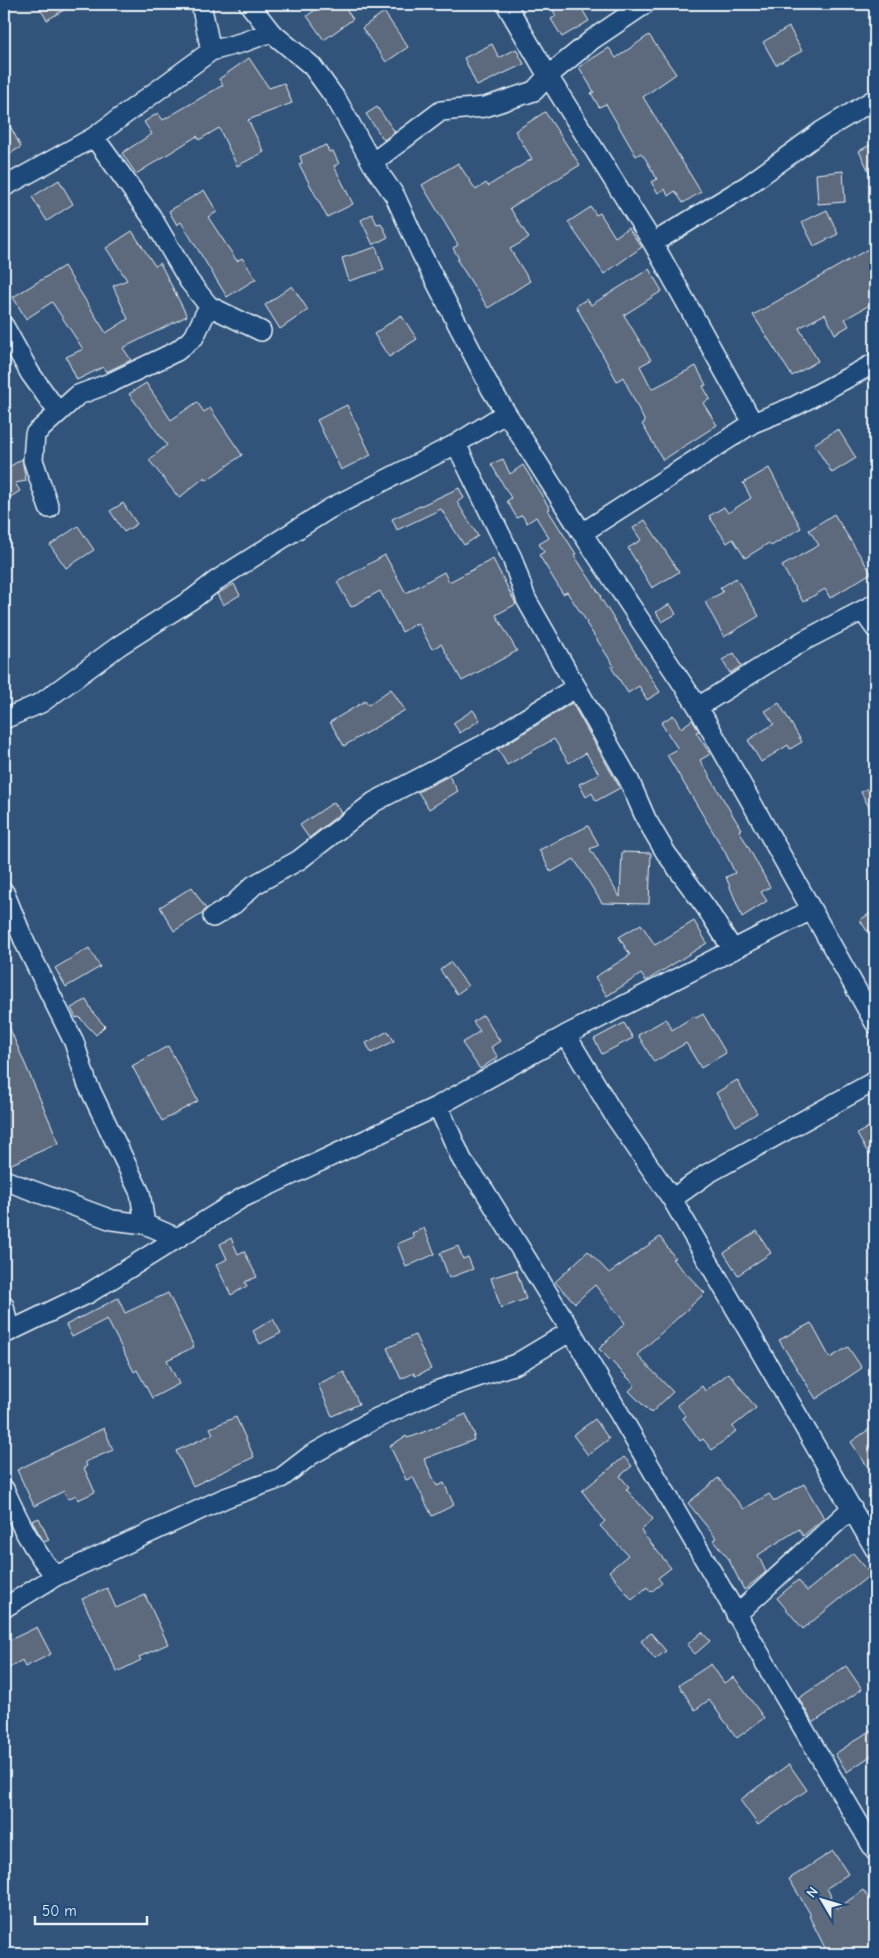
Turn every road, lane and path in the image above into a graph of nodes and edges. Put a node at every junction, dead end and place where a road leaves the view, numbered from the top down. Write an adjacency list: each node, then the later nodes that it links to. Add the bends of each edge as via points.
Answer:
1 (201, 4): 6 (street)
2 (249, 4): 5 (street)
3 (506, 4): 7 (street)
4 (645, 4): 7 (street, via 593,39)
5 (271, 32): 6 (street); 10 (street, via 312,66 338,102)
6 (210, 51): 9 (street)
7 (548, 76): 10 (street, via 534,91 507,101 485,107 441,111); 12 (street)
8 (875, 99): 12 (street, via 822,131 748,185)
9 (94, 137): 11 (street); 13 (street)
10 (372, 163): 18 (street, via 395,196)
11 (4, 188)
12 (653, 243): 19 (street)
13 (209, 306): 15 (street); 17 (street, via 194,337 177,351 110,384 78,395)
14 (4, 326): 17 (street, via 30,373)
15 (261, 331)
16 (875, 363): 19 (street, via 795,406)
17 (58, 412): 21 (street, via 35,434 33,460)
18 (506, 414): 20 (street); 22 (street)
19 (753, 422): 22 (street)
20 (456, 444): 25 (street, via 512,558 526,600); 27 (street, via 322,514 216,580 41,703)
21 (49, 508)
22 (582, 533): 26 (street)
23 (869, 607): 24 (street); 26 (street, via 803,641)
24 (875, 628)
25 (576, 687): 30 (street, via 485,744 374,802 299,860 254,885 234,904); 31 (street, via 629,780 661,845)
26 (698, 707): 29 (street)
27 (4, 719)
28 (4, 892): 38 (street, via 25,943 74,1042 87,1083 140,1192)
29 (811, 910): 31 (street); 32 (street)
30 (213, 917)
31 (733, 950): 33 (street)
32 (875, 1023)
33 (566, 1035): 35 (street); 37 (street, via 616,1118)
34 (875, 1080): 37 (street, via 707,1174)
35 (438, 1106): 39 (street, via 242,1198); 41 (street, via 462,1160)
36 (4, 1180): 38 (street, via 112,1220)
37 (672, 1199): 44 (street)
38 (145, 1224): 39 (street)
39 (177, 1238): 42 (street, via 89,1293)
40 (4, 1306): 42 (street)
41 (571, 1331): 46 (street, via 516,1364 439,1390 375,1419 311,1455 281,1478 225,1498); 48 (street)
42 (7, 1333)
43 (4, 1489): 46 (street, via 20,1524)
44 (852, 1508): 45 (street); 48 (street)
45 (875, 1548)
46 (56, 1576): 47 (street)
47 (4, 1608)
48 (736, 1615): 49 (street)
49 (875, 1851)

